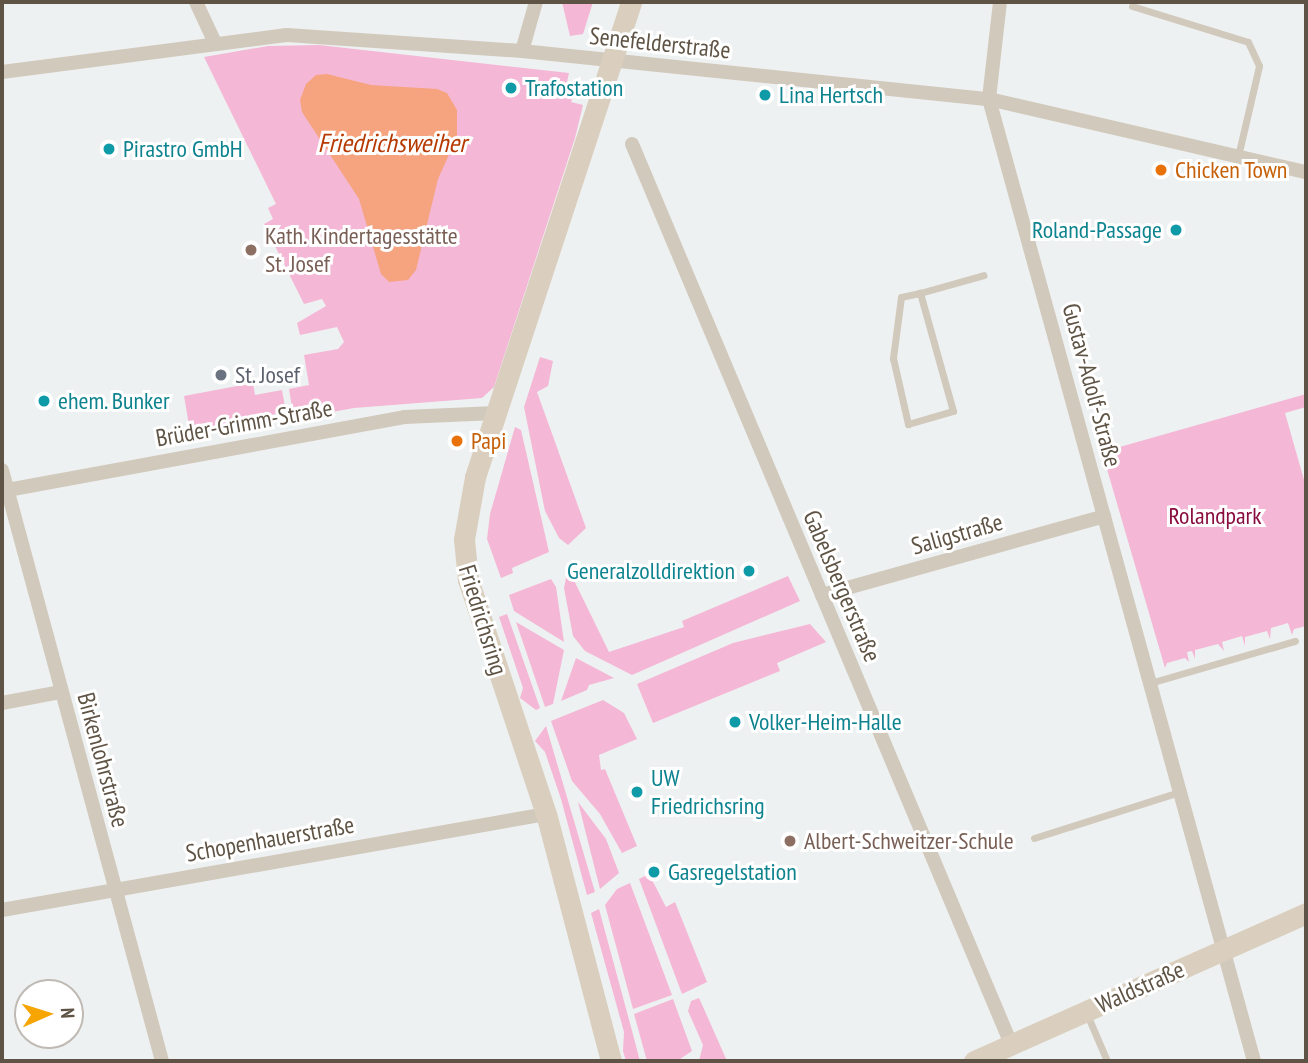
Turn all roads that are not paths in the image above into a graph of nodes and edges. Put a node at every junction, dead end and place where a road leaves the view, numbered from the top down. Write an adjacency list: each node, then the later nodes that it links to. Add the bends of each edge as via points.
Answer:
1 (197, 2): 6 (street)
2 (536, 2): 7 (street)
3 (631, 2): 8 (street, Friedrichsring)
4 (1000, 2): 10 (street)
5 (1132, 6): 12 (lane, via 1248,42 1259,66)
6 (215, 43): 7 (street, Senefelderstraße, via 309,35); 9 (street, Senefelderstraße)
7 (522, 51): 8 (street, Senefelderstraße)
8 (611, 61): 10 (street, Senefelderstraße); 16 (street, Friedrichsring)
9 (2, 72)
10 (989, 99): 12 (street, Senefelderstraße); 19 (street, Gustav-Adolf-Straße)
11 (632, 144): 20 (street, Gabelsbergerstraße)
12 (1238, 157): 13 (street, Senefelderstraße)
13 (1306, 173)
14 (984, 275): 15 (lane)
15 (920, 293): 15 (lane, via 953,411 908,424 893,358 901,297)
16 (496, 413): 18 (street, Brüder-Grimm-Straße, via 404,417); 26 (street, Friedrichsring, via 468,502 464,562)
17 (2, 470): 18 (street, Birkenlohrstraße)
18 (4, 491): 23 (street, Birkenlohrstraße)
19 (1104, 516): 20 (street, Saligstraße); 22 (street, Gustav-Adolf-Straße)
20 (822, 595): 33 (street, Gabelsbergerstraße)
21 (1295, 641): 22 (lane)
22 (1150, 683): 25 (street, Gustav-Adolf-Straße)
23 (61, 692): 24 (street); 28 (street, Birkenlohrstraße)
24 (2, 703)
25 (1179, 792): 27 (lane); 31 (street, Gustav-Adolf-Straße)
26 (545, 814): 28 (street, Schopenhauerstraße); 35 (street, Friedrichsring)
27 (1034, 838)
28 (114, 889): 29 (street, Schopenhauerstraße); 34 (street, Birkenlohrstraße)
29 (2, 910)
30 (1306, 913): 31 (street, Waldstraße)
31 (1223, 951): 32 (street, Waldstraße); 38 (street, Gustav-Adolf-Straße)
32 (1086, 1011): 33 (street, Waldstraße); 37 (lane)
33 (1012, 1044): 36 (street, Waldstraße)
34 (162, 1061)
35 (611, 1061)
36 (974, 1061)
37 (1107, 1061)
38 (1254, 1061)

